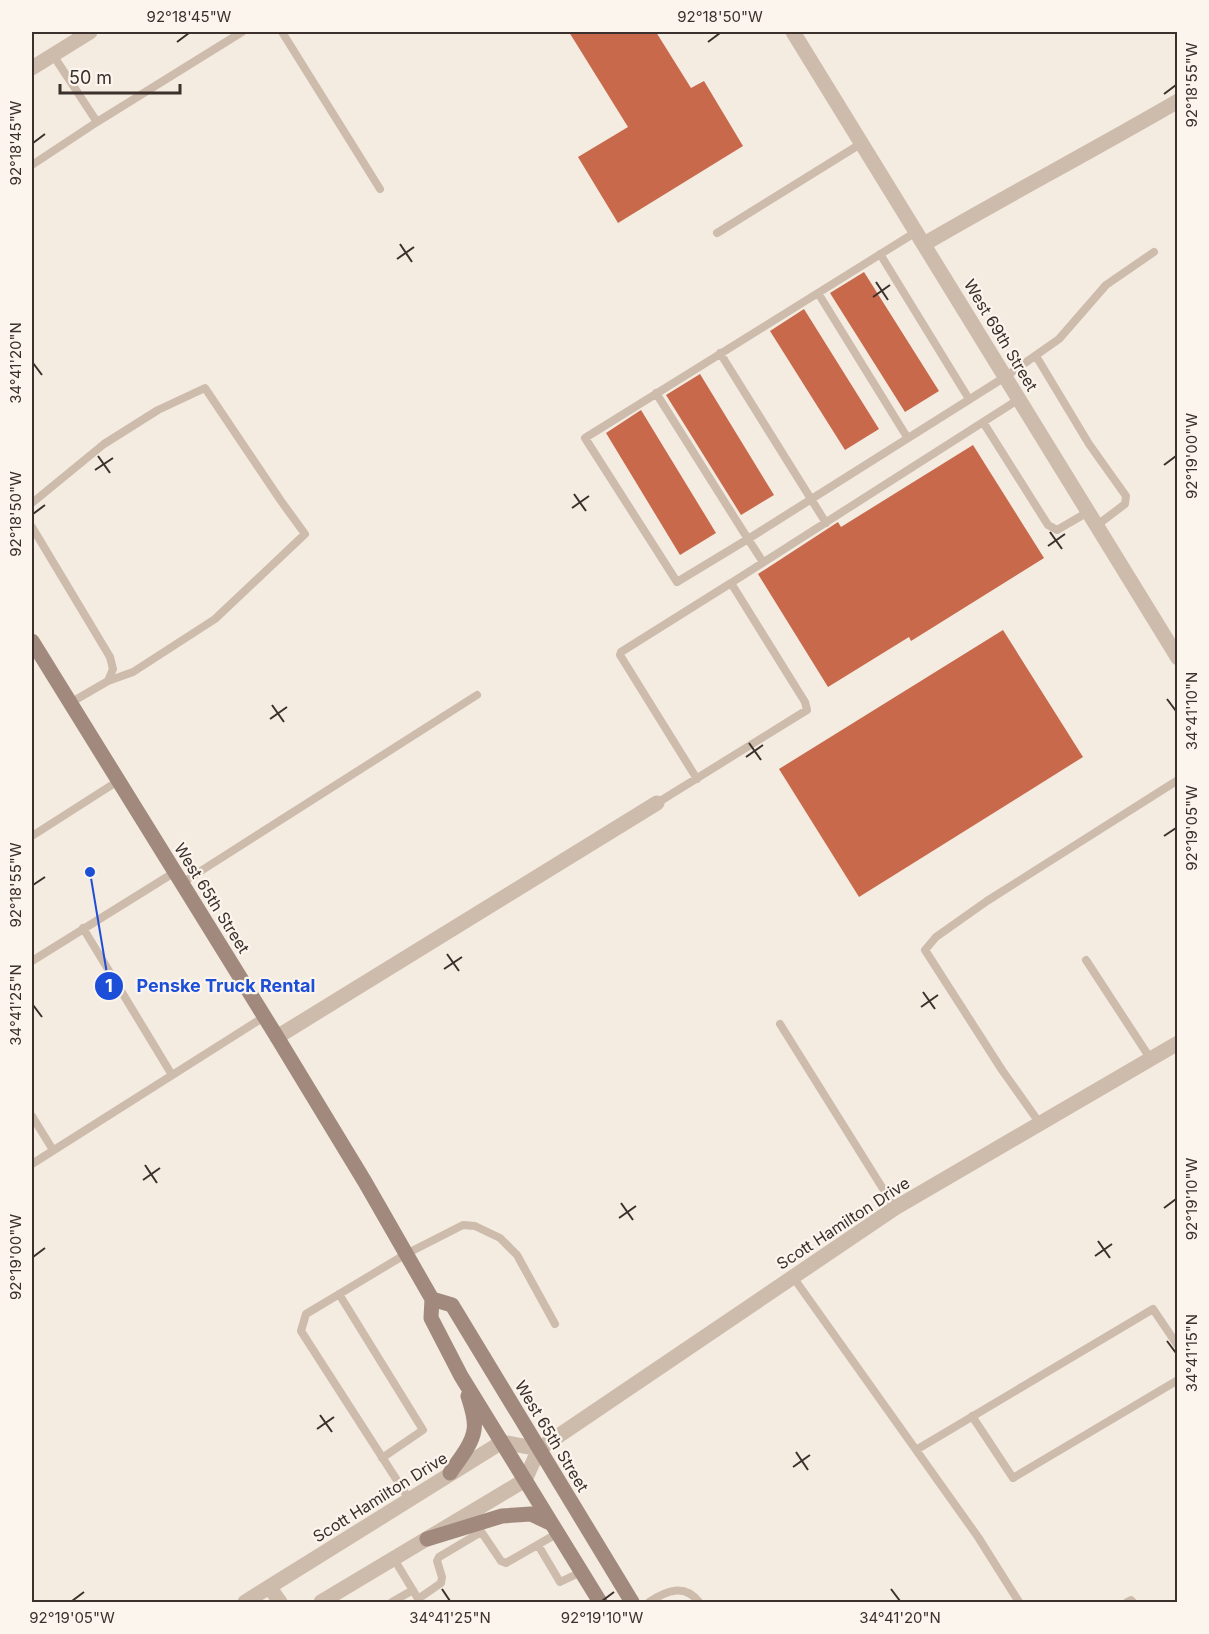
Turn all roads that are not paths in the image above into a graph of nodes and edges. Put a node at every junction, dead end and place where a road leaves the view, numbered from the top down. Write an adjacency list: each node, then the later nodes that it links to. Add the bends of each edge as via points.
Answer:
1 (90, 32): 5 (street)
2 (242, 32): 8 (lane)
3 (282, 32): 11 (lane)
4 (793, 32): 9 (street, West 69th Street)
5 (53, 55): 6 (street); 8 (lane)
6 (32, 68)
7 (1178, 101): 13 (street)
8 (97, 122): 10 (lane)
9 (862, 143): 12 (lane); 13 (street, West 69th Street)
10 (32, 165)
11 (380, 189)
12 (717, 233)
13 (920, 238): 15 (lane); 19 (street, West 69th Street)
14 (1154, 252): 18 (lane, via 1106,285 1059,339)
15 (880, 254): 16 (lane); 21 (lane)
16 (818, 293): 17 (lane); 24 (lane)
17 (720, 354): 20 (lane); 25 (lane)
18 (1036, 356): 19 (lane); 29 (lane, via 1089,444 1126,496 1125,504)
19 (1005, 377): 21 (lane); 22 (street, West 69th Street)
20 (656, 393): 31 (lane); 31 (lane, via 585,438 677,582)
21 (969, 399): 24 (lane)
22 (1019, 399): 23 (lane); 27 (street, West 69th Street)
23 (983, 422): 27 (lane, via 1048,525 1057,530); 28 (lane)
24 (907, 437): 25 (lane)
25 (811, 499): 28 (lane); 31 (lane)
26 (32, 502): 36 (lane, via 104,444 205,388 305,534 215,619 133,672)
27 (1088, 512): 29 (street, West 69th Street)
28 (826, 523): 32 (lane)
29 (1096, 526): 35 (street, West 69th Street)
30 (32, 527): 36 (lane, via 110,657 113,669)
31 (748, 539): 32 (lane)
32 (764, 562): 33 (lane)
33 (731, 583): 39 (lane, via 807,710); 39 (lane, via 620,655)
34 (32, 641): 38 (main road, West 65th Street)
35 (1178, 658)
36 (108, 681): 38 (lane)
37 (477, 695): 44 (lane)
38 (70, 703): 41 (main road, West 65th Street)
39 (697, 779): 42 (lane)
40 (1178, 780): 55 (lane, via 987,901 936,937 925,950)
41 (118, 781): 43 (lane); 44 (main road, West 65th Street)
42 (657, 803): 50 (street)
43 (32, 836)
44 (178, 878): 45 (lane); 48 (main road, West 65th Street)
45 (82, 928): 47 (lane); 53 (lane)
46 (1086, 960): 52 (lane)
47 (32, 962)
48 (264, 1017): 50 (main road, West 65th Street); 53 (lane)
49 (780, 1024): 58 (lane)
50 (277, 1037): 59 (main road, West 65th Street)
51 (1178, 1043): 52 (street, Scott Hamilton Drive)
52 (1150, 1058): 55 (street, Scott Hamilton Drive)
53 (172, 1075): 56 (lane)
54 (32, 1116): 56 (lane)
55 (1041, 1125): 58 (street, Scott Hamilton Drive)
56 (53, 1150): 57 (lane)
57 (32, 1164)
58 (895, 1208): 60 (street, Scott Hamilton Drive)
59 (406, 1254): 61 (lane); 62 (main road, West 65th Street); 63 (lane, via 464,1225 485,1230 500,1238 517,1256)
60 (793, 1277): 69 (street, Scott Hamilton Drive); 70 (lane)
61 (339, 1294): 71 (lane, via 306,1314 301,1332); 71 (lane, via 423,1430)
62 (432, 1299): 65 (main road, West 65th Street, via 430,1318); 69 (main road, West 65th Street, via 452,1305)
63 (555, 1324)
64 (1178, 1346): 67 (lane, via 1153,1309)
65 (461, 1376): 68 (main road, West 65th Street); 72 (main road, via 474,1430)
66 (1178, 1380): 67 (lane, via 1013,1478)
67 (972, 1416): 70 (lane)
68 (502, 1442): 69 (street); 72 (street, Scott Hamilton Drive); 73 (main road, West 65th Street)
69 (539, 1449): 73 (street); 89 (main road, West 65th Street)
70 (916, 1450): 92 (lane)
71 (382, 1458): 74 (lane)
72 (450, 1473): 74 (street, Scott Hamilton Drive)
73 (525, 1480): 75 (street); 76 (main road, West 65th Street)
74 (409, 1500): 81 (street, Scott Hamilton Drive)
75 (475, 1523): 76 (main road, via 531,1514); 77 (main road); 78 (lane, via 506,1563); 83 (lane, via 436,1561 441,1583)
76 (555, 1529): 78 (lane); 80 (main road, West 65th Street)
77 (427, 1539): 79 (street)
78 (538, 1545): 80 (lane, via 560,1582)
79 (394, 1559): 82 (lane); 86 (street)
80 (581, 1572): 88 (main road, West 65th Street)
81 (270, 1588): 84 (street, Scott Hamilton Drive); 85 (street)
82 (413, 1590): 83 (lane); 87 (lane)
83 (419, 1601)
84 (245, 1602)
85 (280, 1602)
86 (321, 1602)
87 (392, 1602)
88 (598, 1602)
89 (632, 1602)
90 (649, 1602): 91 (lane, via 676,1590 685,1591)
91 (699, 1602)
92 (1019, 1602)
93 (1127, 1602): 94 (lane)
94 (1132, 1602)

